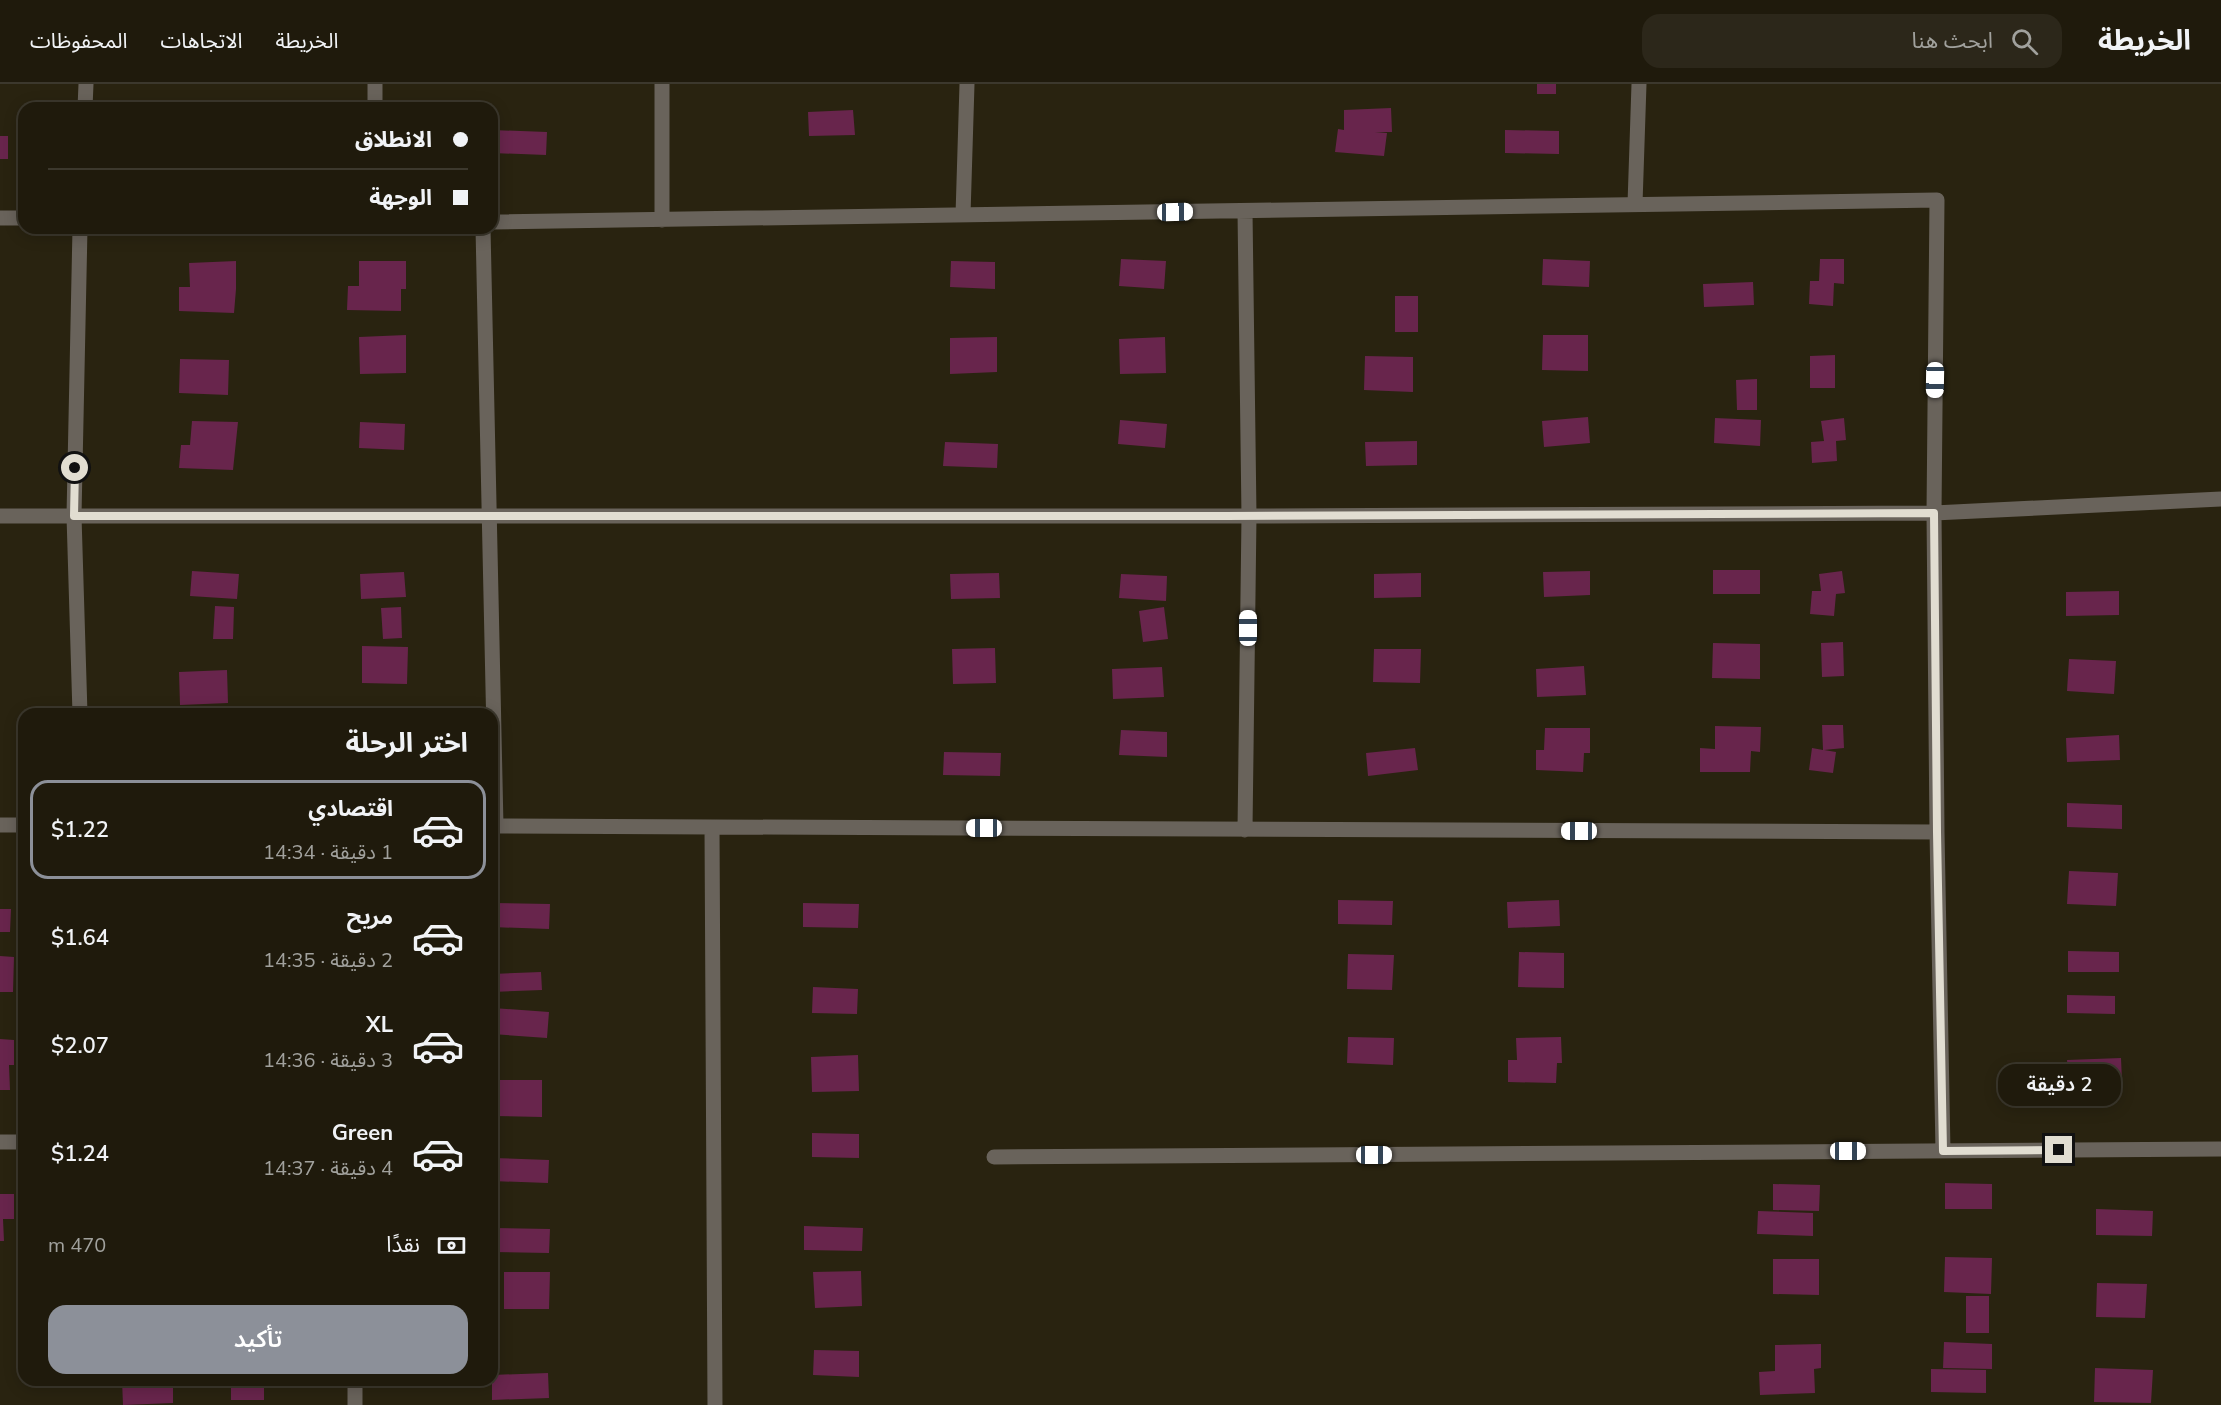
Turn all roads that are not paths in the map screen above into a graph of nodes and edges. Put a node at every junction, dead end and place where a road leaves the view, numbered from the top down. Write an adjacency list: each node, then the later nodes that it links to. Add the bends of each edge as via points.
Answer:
1 (86, 84): 6 (street)
2 (375, 84): 7 (street)
3 (662, 84): 13 (street)
4 (967, 84): 10 (street)
5 (1639, 84): 8 (street)
6 (85, 102)
7 (375, 102)
8 (1635, 204): 9 (street); 18 (street, via 1937,200)
9 (1245, 211): 10 (street); 22 (street)
10 (963, 215): 13 (street)
11 (0, 218): 12 (street)
12 (18, 218)
13 (662, 220): 14 (street)
14 (498, 222)
15 (80, 234): 20 (street)
16 (483, 234): 21 (street)
17 (2221, 500): 18 (street)
18 (1934, 513): 22 (street); 30 (street)
19 (0, 516): 20 (street)
20 (74, 516): 21 (street); 23 (street)
21 (489, 516): 22 (street); 24 (street)
22 (1249, 516): 29 (street)
23 (80, 708)
24 (492, 708)
25 (0, 825): 26 (street)
26 (18, 825)
27 (498, 826): 28 (street)
28 (712, 827): 29 (street); 38 (street)
29 (1245, 830): 30 (street)
30 (1937, 832): 34 (street)
31 (0, 1142): 32 (street)
32 (18, 1142)
33 (2221, 1149): 34 (street)
34 (1943, 1151): 35 (street)
35 (994, 1157)
36 (355, 1386): 37 (street)
37 (355, 1405)
38 (715, 1405)

